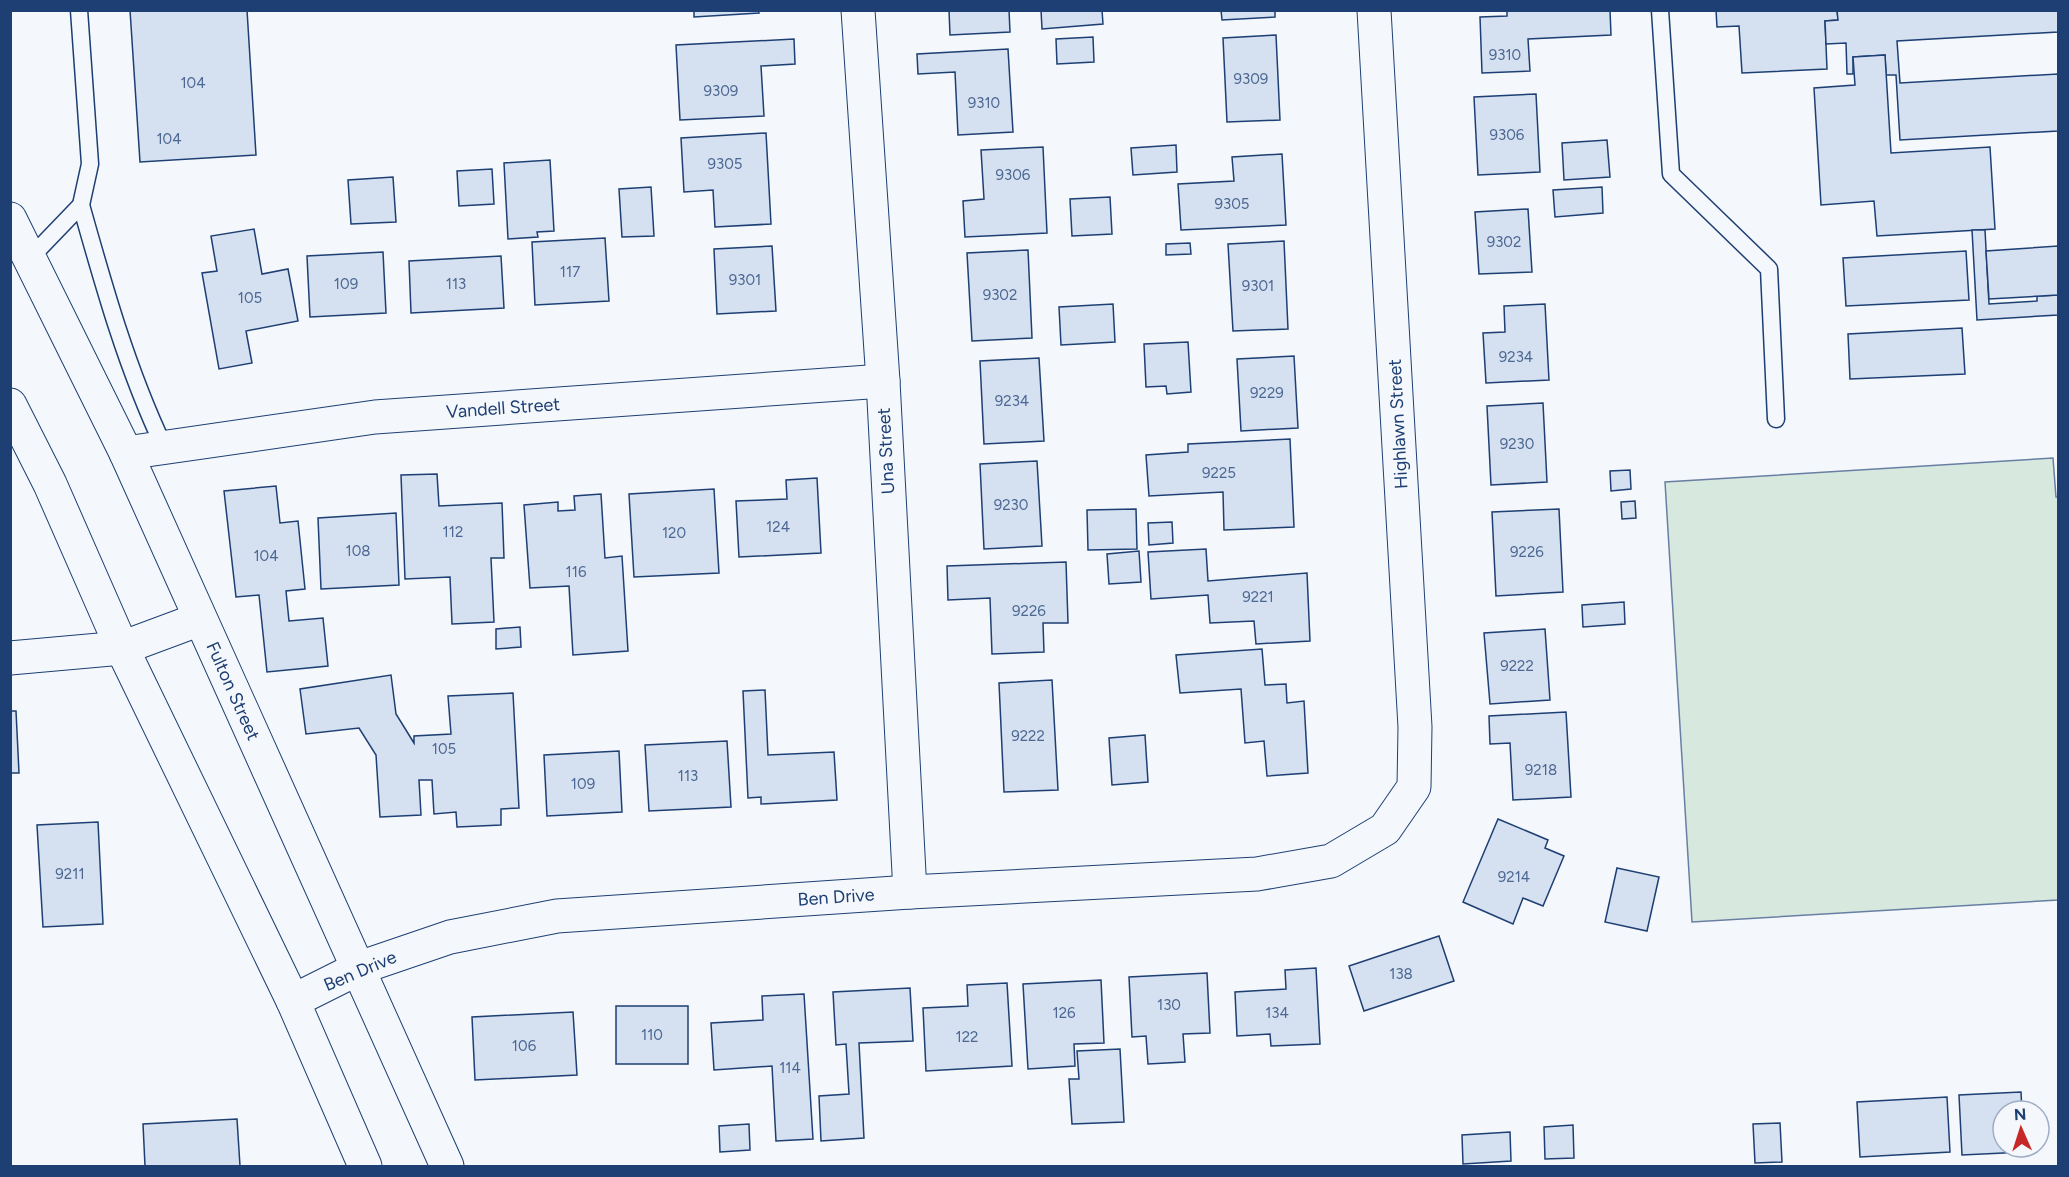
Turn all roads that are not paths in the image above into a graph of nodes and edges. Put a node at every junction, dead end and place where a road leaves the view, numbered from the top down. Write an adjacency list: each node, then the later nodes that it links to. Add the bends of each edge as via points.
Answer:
1 (79, 10): 5 (lane, via 90,164)
2 (858, 10): 8 (street, Una Street)
3 (1374, 10): 16 (street, Highlawn Street, via 1415,727 1414,787)
4 (1660, 10): 10 (lane, via 1671,174 1769,269)
5 (81, 205): 7 (lane); 11 (lane, via 113,319)
6 (10, 219): 7 (street, Fulton Street)
7 (20, 264): 12 (street, Fulton Street)
8 (883, 381): 11 (street, Vandell Street, via 375,417); 17 (street, Una Street)
9 (10, 405): 14 (street, via 50,484)
10 (1776, 419)
11 (164, 447): 12 (street, Vandell Street)
12 (126, 453): 13 (street, Fulton Street)
13 (200, 619): 14 (street); 18 (street, Fulton Street)
14 (122, 648): 15 (street); 19 (street)
15 (10, 658)
16 (1384, 829): 17 (street, Ben Drive, via 1331,861 1257,874)
17 (910, 892): 18 (street, Ben Drive, via 557,916 450,937)
18 (359, 968): 19 (street, Ben Drive); 21 (street, Fulton Street)
19 (293, 1001): 20 (street)
20 (365, 1167)
21 (447, 1167)

